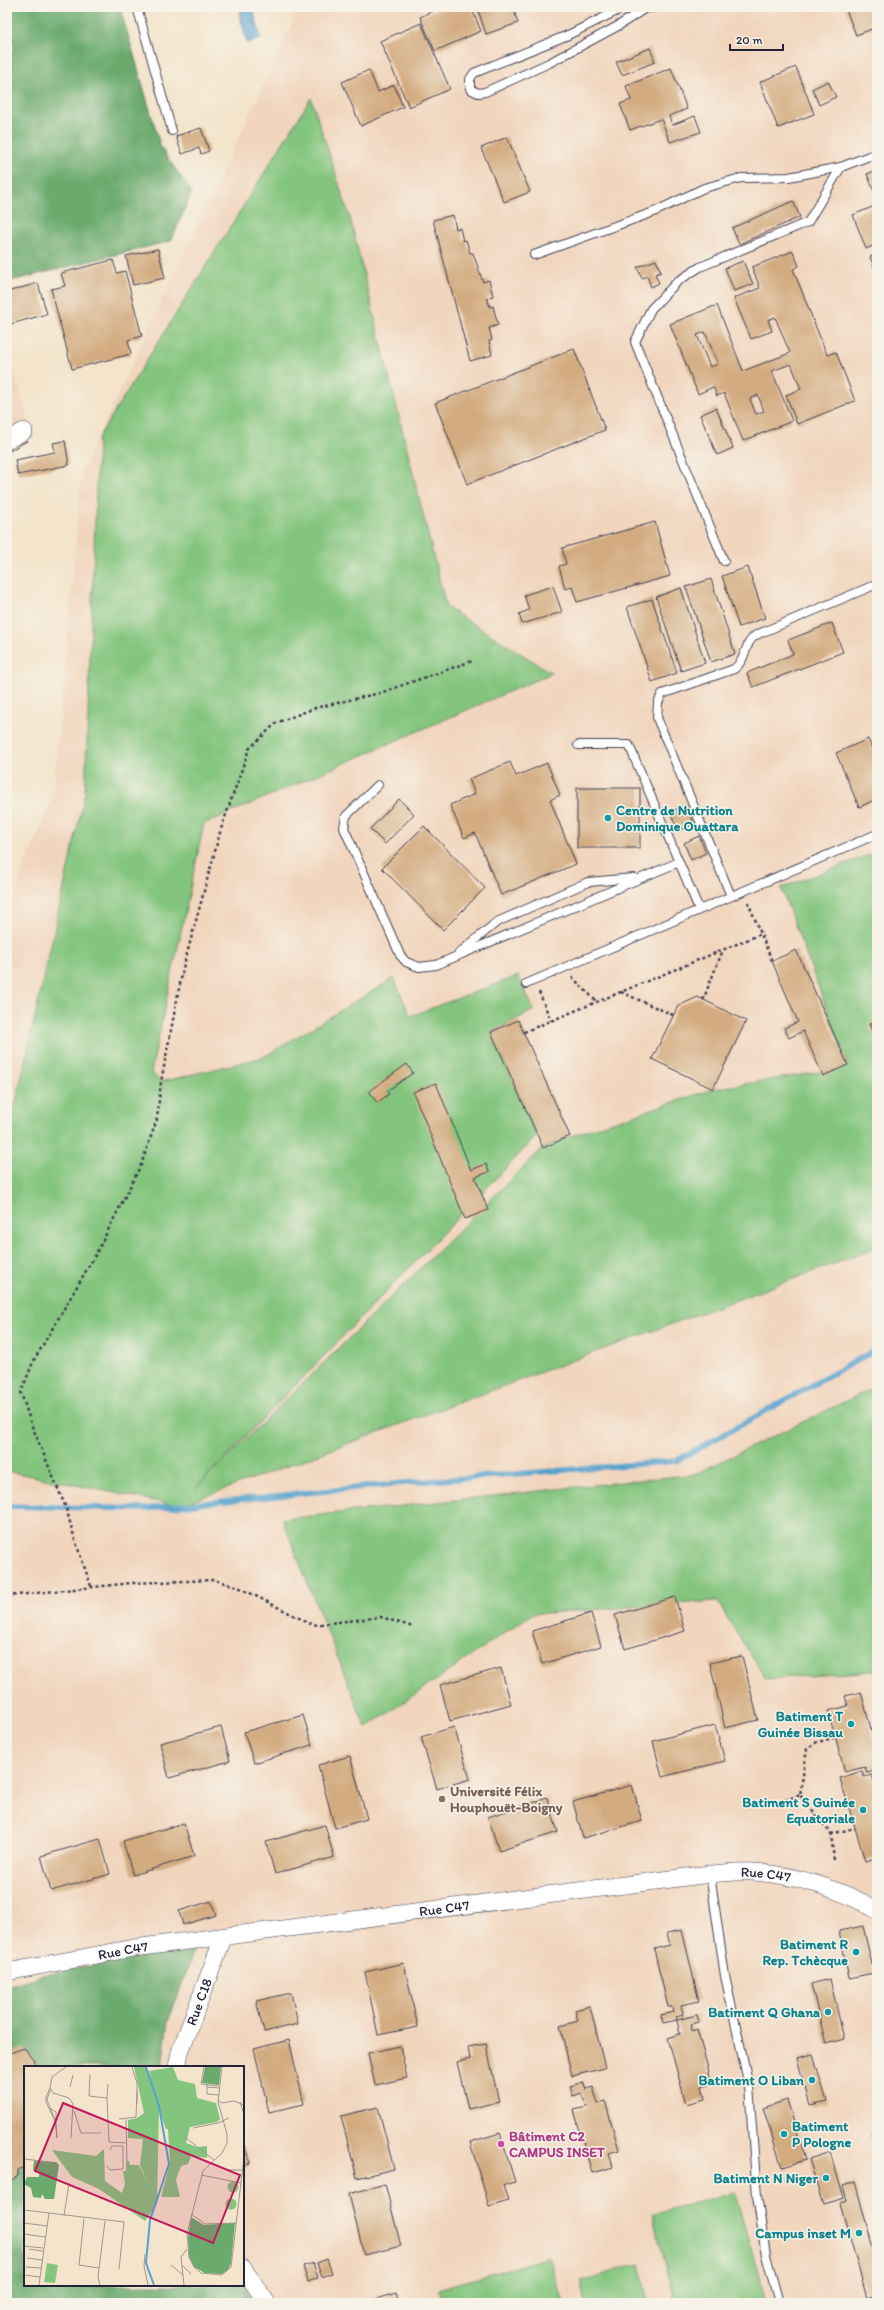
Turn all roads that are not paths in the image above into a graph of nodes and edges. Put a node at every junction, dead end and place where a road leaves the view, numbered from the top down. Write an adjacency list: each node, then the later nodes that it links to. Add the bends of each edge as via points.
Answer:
1 (137, 7): 5 (lane)
2 (625, 7): 4 (lane, via 568,35 474,73 470,79 470,89 478,93 485,92 549,63)
3 (658, 7): 4 (lane)
4 (647, 8)
5 (172, 131)
6 (877, 153): 7 (lane)
7 (841, 166): 8 (lane, via 789,177 741,178 704,188 654,212); 11 (lane, via 808,222 700,267 678,281 651,309 635,342)
8 (534, 255)
9 (24, 431): 10 (street)
10 (7, 440)
11 (724, 561)
12 (877, 584): 18 (lane, via 756,635 748,640 742,663 734,669 662,694 658,703 658,718)
13 (578, 744): 16 (lane, via 629,745)
14 (378, 786): 20 (lane, via 346,816 344,828 347,841 400,955 406,962 419,967 436,965)
15 (877, 834): 18 (lane)
16 (678, 862): 17 (lane); 19 (lane)
17 (640, 878): 20 (lane); 20 (lane, via 596,880 581,885 497,922)
18 (731, 896): 19 (lane)
19 (699, 910): 21 (lane)
20 (454, 958)
21 (526, 984)
22 (710, 1874): 23 (street, Rue C47, via 753,1872 790,1877 858,1899); 24 (street, Rue C47); 29 (lane, via 725,1976 749,2086 757,2196 764,2240)
23 (877, 1910)
24 (223, 1938): 25 (street, Rue C47, via 134,1948); 26 (street, Rue C18, via 180,2052)
25 (7, 1972)
26 (177, 2066)
27 (244, 2269): 28 (street)
28 (267, 2303)
29 (779, 2303)

